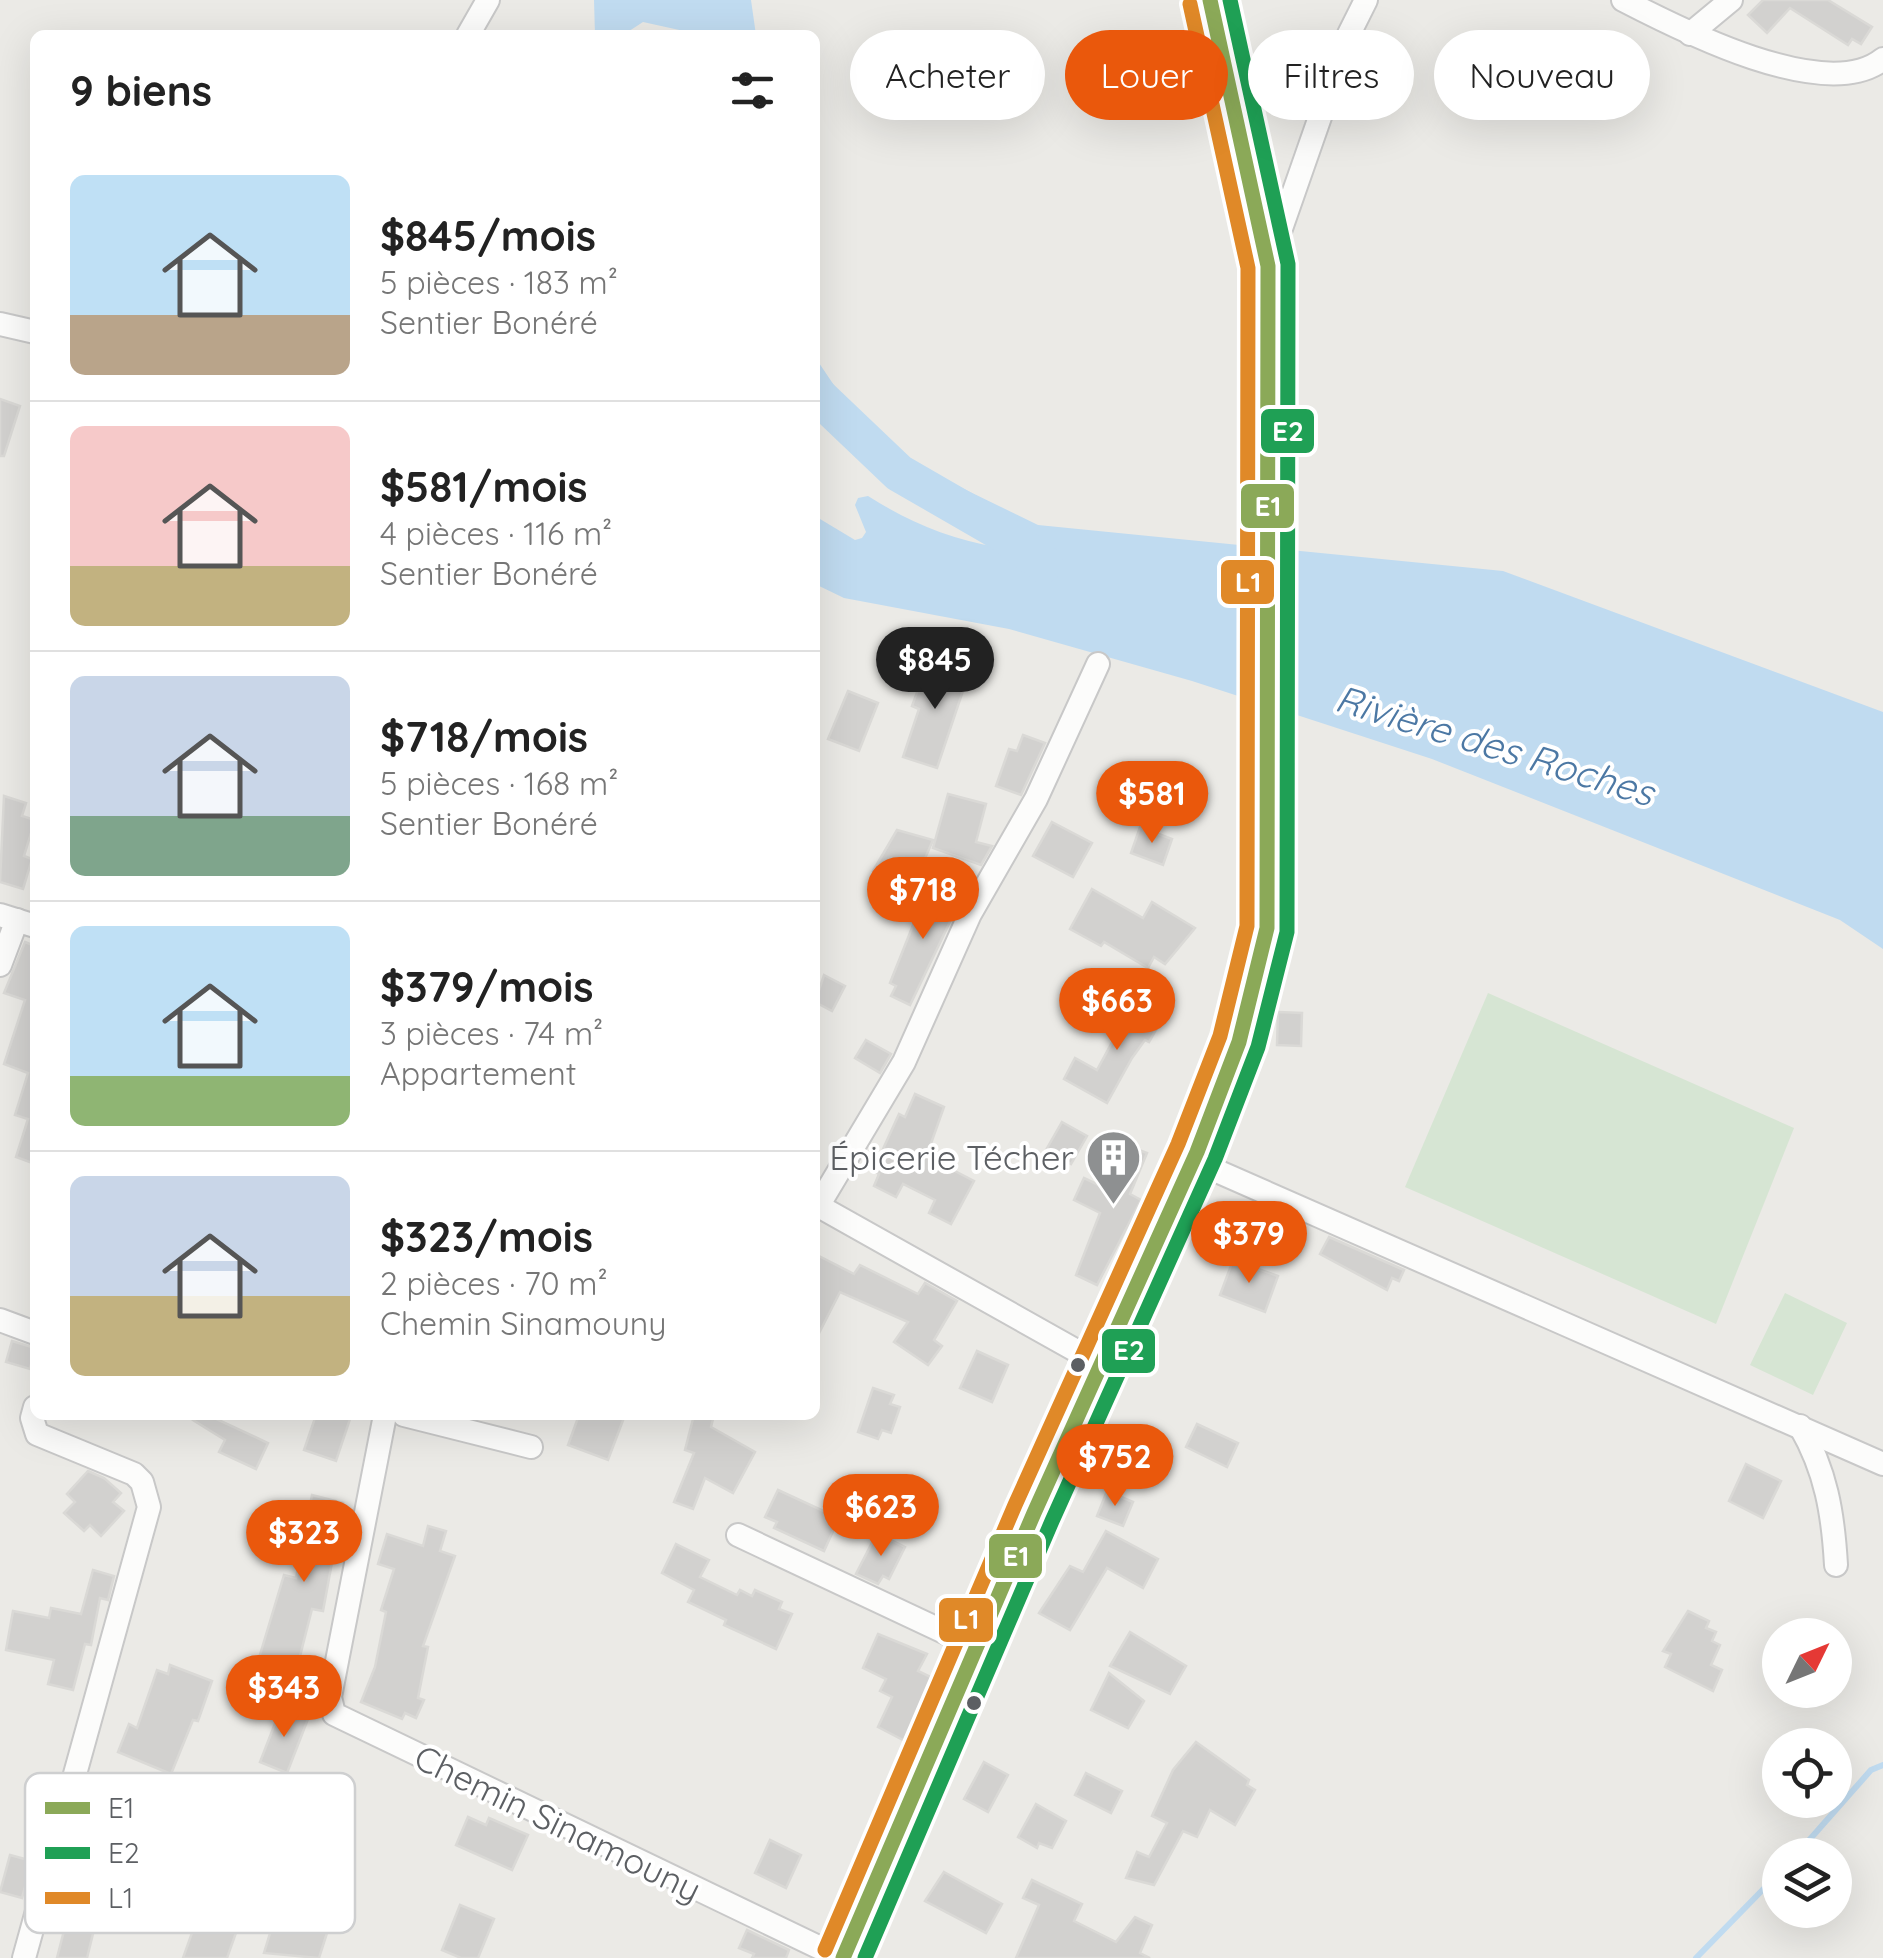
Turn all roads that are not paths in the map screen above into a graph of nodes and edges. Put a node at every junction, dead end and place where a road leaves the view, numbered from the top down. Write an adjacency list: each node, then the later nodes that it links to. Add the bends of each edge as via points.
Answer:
1 (488, 0): 6 (street)
2 (1210, 0): 9 (main road)
3 (1366, 0): 9 (street)
4 (1623, 0): 7 (street)
5 (1731, 0): 7 (street)
6 (471, 30)
7 (1690, 34): 8 (street, via 1828,75)
8 (1883, 59)
9 (1268, 266): 15 (main road, via 1268,928 1257,991)
10 (0, 324): 11 (street)
11 (30, 331)
12 (1098, 664): 16 (street, via 1036,800 970,914 904,1062)
13 (24, 921): 14 (street)
14 (0, 965)
15 (1194, 1161): 20 (main road); 24 (street)
16 (820, 1200)
17 (820, 1207): 20 (street)
18 (0, 1320): 19 (street)
19 (30, 1330)
20 (1100, 1364): 29 (main road)
21 (32, 1420): 30 (street, via 36,1434 134,1474 149,1507)
22 (383, 1420): 33 (street, Chemin Sinamouny, via 330,1697 334,1714)
23 (424, 1420): 25 (street)
24 (1800, 1426): 26 (street); 28 (street, via 1822,1464)
25 (531, 1446)
26 (1883, 1464)
27 (738, 1535): 29 (street)
28 (1836, 1565)
29 (976, 1647): 33 (main road)
30 (75, 1773)
31 (31, 1933): 32 (street)
32 (24, 1958)
33 (842, 1958)

